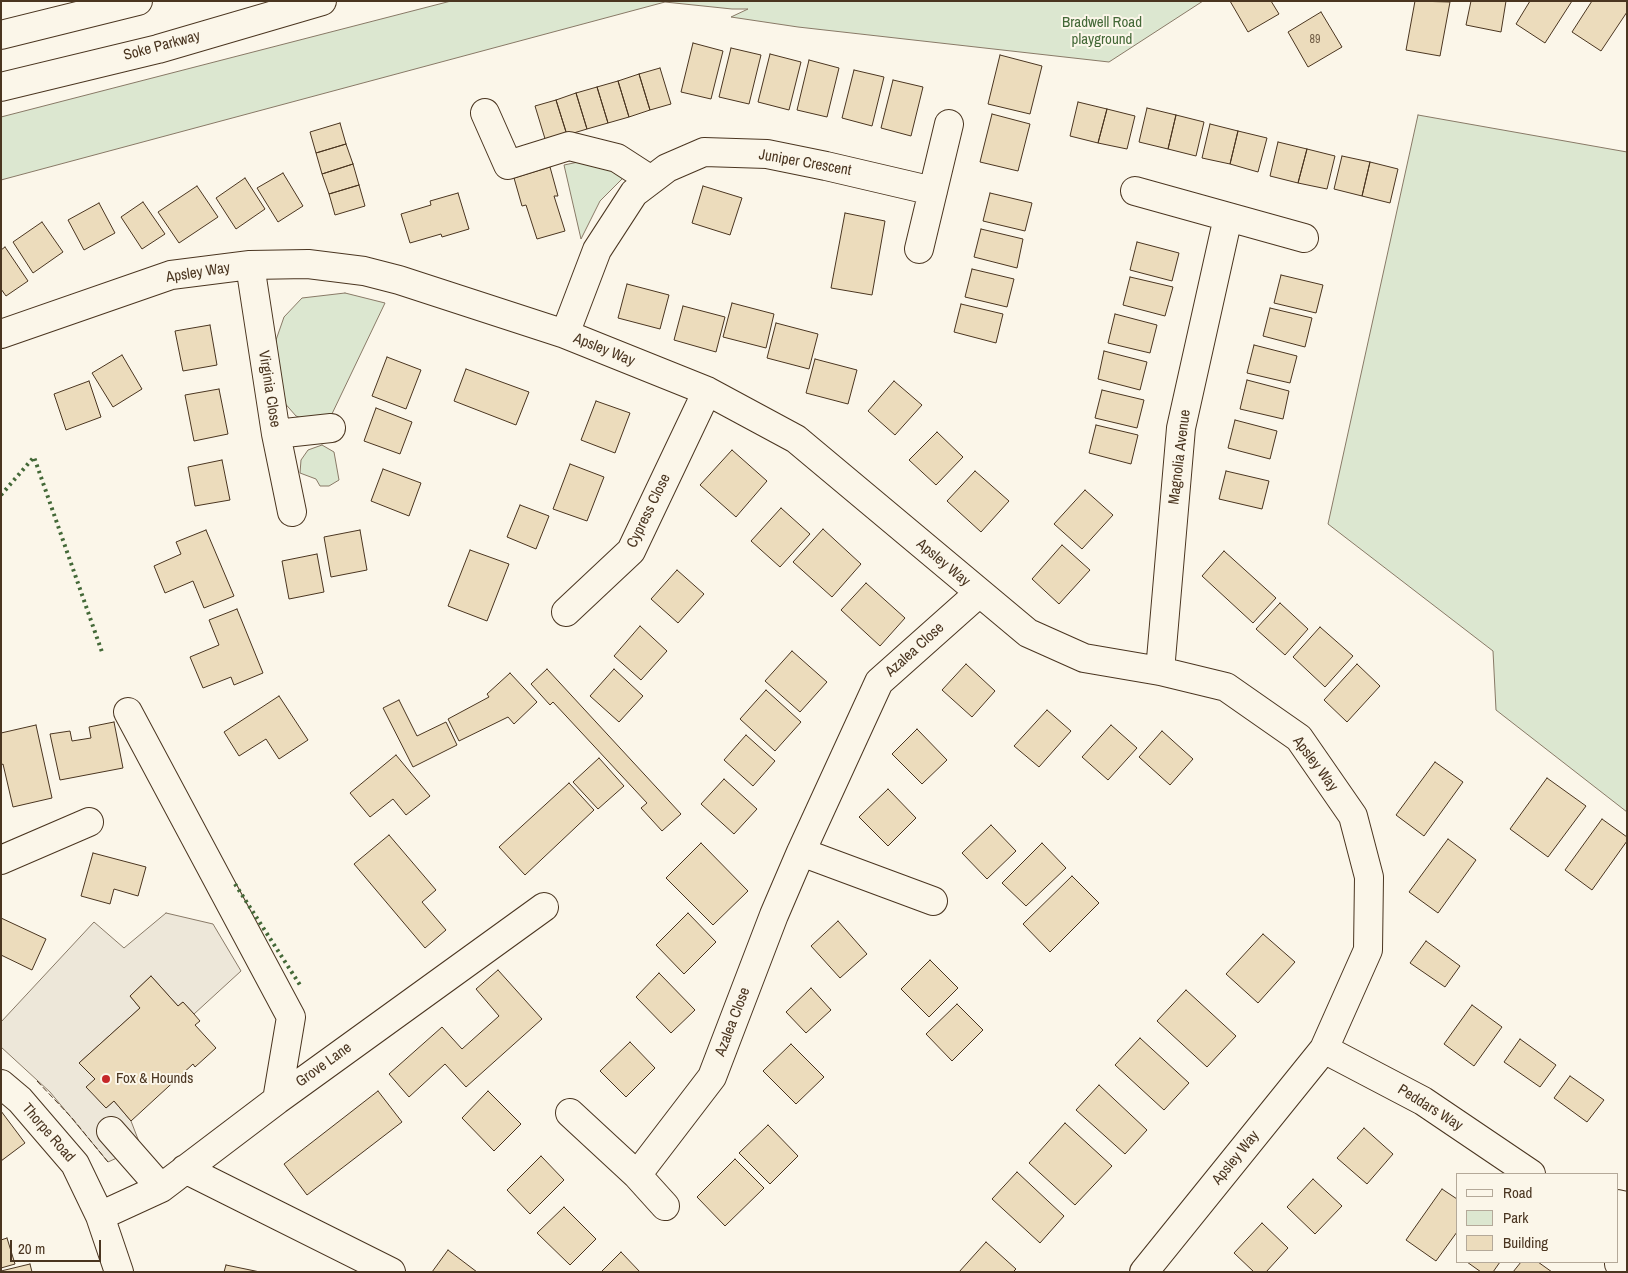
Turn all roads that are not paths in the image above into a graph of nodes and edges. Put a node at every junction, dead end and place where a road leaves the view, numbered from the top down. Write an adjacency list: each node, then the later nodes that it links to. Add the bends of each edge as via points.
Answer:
1 (138, 1): 3 (main road)
2 (322, 1): 4 (main road, Soke Parkway, via 158,49)
3 (1, 35)
4 (1, 87)
5 (484, 113): 7 (main road, via 508,165 569,146 617,158)
6 (948, 124): 8 (main road)
7 (652, 180): 8 (main road, Juniper Crescent, via 667,168 704,152 758,154); 15 (main road, Juniper Crescent, via 634,194 597,250)
8 (933, 191): 12 (main road)
9 (1135, 191): 10 (main road)
10 (1228, 217): 11 (main road); 22 (main road, Magnolia Avenue, via 1181,428)
11 (1304, 238)
12 (919, 249)
13 (250, 265): 14 (main road, Apsley Way, via 170,275); 15 (main road, Apsley Way, via 308,264 364,271); 18 (main road, Virginia Close)
14 (1, 334)
15 (565, 334): 16 (main road, Apsley Way)
16 (707, 391): 20 (main road, Apsley Way, via 796,439); 21 (main road, Cypress Close, via 631,551)
17 (332, 428): 18 (main road)
18 (276, 434): 19 (main road, Virginia Close)
19 (292, 512)
20 (979, 593): 22 (main road, Apsley Way, via 1028,633 1084,658); 25 (main road, Azalea Close, via 879,682)
21 (566, 612)
22 (1160, 671): 29 (main road, Apsley Way, via 1226,687 1299,738 1353,816 1370,877 1368,950)
23 (128, 712): 31 (main road, via 291,1017)
24 (89, 822): 26 (main road)
25 (801, 852): 27 (main road); 36 (main road, Azalea Close, via 712,1077)
26 (1, 860)
27 (933, 901)
28 (544, 907): 31 (main road, Grove Lane)
29 (1324, 1049): 35 (main road, Peddars Way, via 1424,1101); 44 (main road, Apsley Way)
30 (1, 1084): 39 (main road, Thorpe Road, via 20,1100 76,1164)
31 (277, 1100): 34 (main road, Grove Lane)
32 (570, 1113): 36 (main road)
33 (111, 1131): 37 (main road)
34 (185, 1169): 37 (main road, Grove Lane); 43 (main road)
35 (1529, 1173)
36 (637, 1175): 38 (main road)
37 (160, 1188): 39 (main road, Grove Lane)
38 (665, 1206)
39 (100, 1216): 42 (main road, Thorpe Road)
40 (1627, 1225): 41 (main road)
41 (1619, 1264)
42 (119, 1272)
43 (391, 1272)
44 (1144, 1272)

